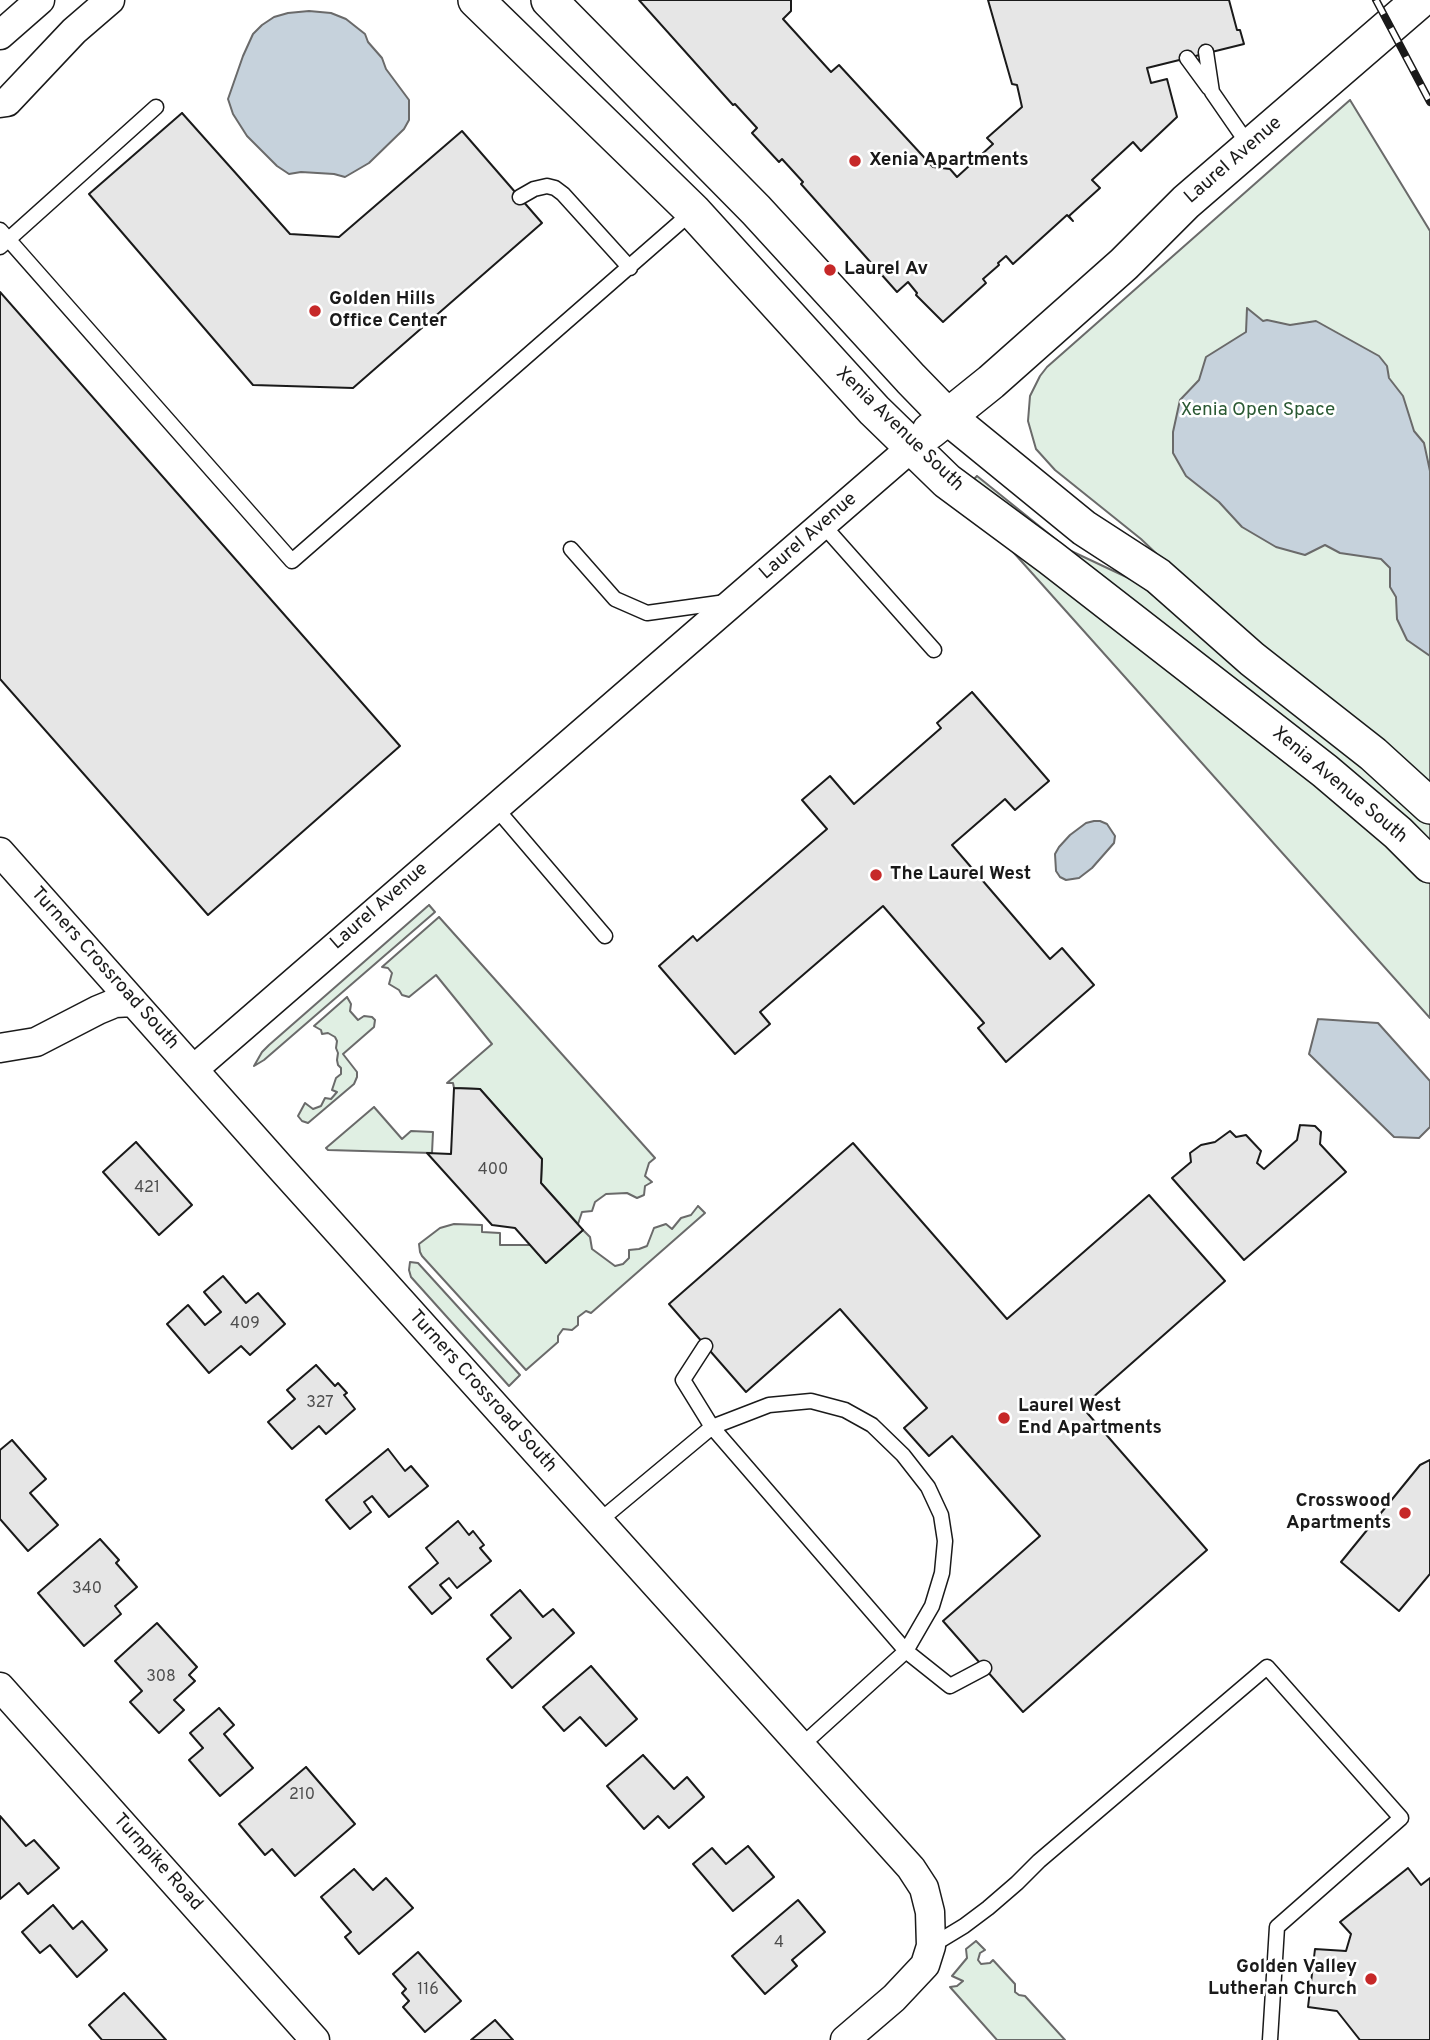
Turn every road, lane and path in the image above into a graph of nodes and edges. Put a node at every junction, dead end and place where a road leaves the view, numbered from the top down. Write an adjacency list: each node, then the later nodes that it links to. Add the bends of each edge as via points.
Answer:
1 (40, 0): 6 (street)
2 (110, 0): 10 (street, via 7,102)
3 (476, 0): 14 (street, Xenia Avenue South)
4 (549, 0): 17 (street, via 756,210)
5 (1420, 0): 12 (street, Laurel Avenue)
6 (0, 35)
7 (1206, 52): 9 (lane)
8 (1187, 58): 9 (lane)
9 (1212, 92): 12 (lane)
10 (0, 103)
11 (156, 107): 15 (lane)
12 (1250, 147): 17 (street, Laurel Avenue)
13 (520, 197): 16 (lane, via 534,189 555,188)
14 (693, 211): 16 (lane); 18 (street, Xenia Avenue South)
15 (3, 239): 16 (lane, via 292,561)
16 (630, 268)
17 (948, 417): 18 (street, Laurel Avenue); 23 (street, via 1084,528 1158,576)
18 (912, 447): 19 (street, Laurel Avenue); 26 (street, Xenia Avenue South, via 947,481 1325,771)
19 (823, 525): 21 (street, Laurel Avenue); 22 (lane)
20 (571, 549): 21 (lane, via 615,599 647,613)
21 (734, 601): 24 (street, Laurel Avenue)
22 (934, 650)
23 (1430, 806)
24 (495, 807): 27 (lane); 30 (street, Laurel Avenue)
25 (0, 852): 28 (street, Turners Crossroad South)
26 (1430, 865)
27 (605, 936)
28 (133, 1002): 29 (street, via 98,1010 36,1042); 30 (street, Turners Crossroad South)
29 (0, 1048)
30 (194, 1069): 33 (street, Turners Crossroad South)
31 (705, 1346): 32 (lane, via 683,1380)
32 (712, 1427): 33 (lane); 34 (lane); 34 (lane, via 769,1405 811,1401 845,1410 872,1425 903,1455 928,1487 941,1515 945,1541 932,1606)
33 (598, 1522): 37 (street, Turners Crossroad South)
34 (906, 1651): 35 (lane, via 950,1686); 37 (lane)
35 (984, 1668)
36 (0, 1687): 39 (street, Turnpike Road)
37 (802, 1746): 38 (street, Turners Crossroad South, via 924,1888)
38 (931, 1946): 40 (street, via 925,1965 914,1978); 41 (lane, via 988,1908 1266,1667 1401,1818 1277,1927)
39 (315, 2040)
40 (845, 2040)
41 (1270, 2040)

